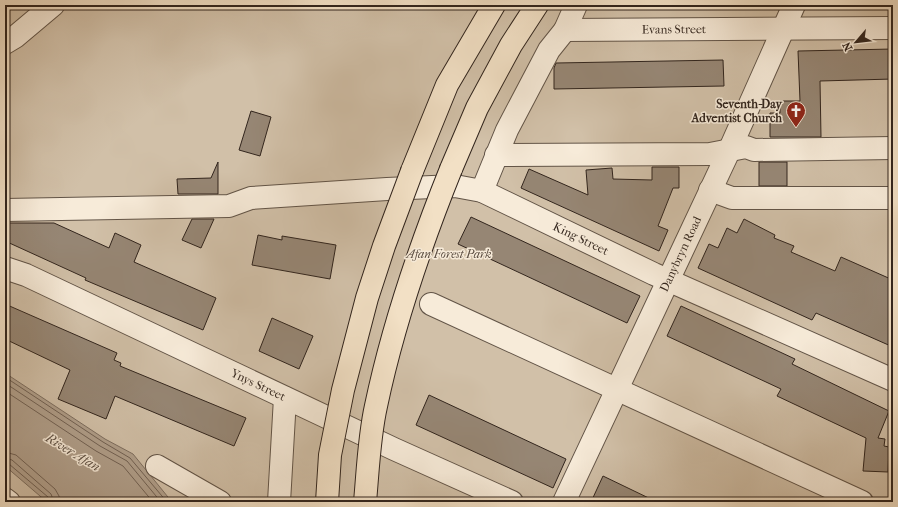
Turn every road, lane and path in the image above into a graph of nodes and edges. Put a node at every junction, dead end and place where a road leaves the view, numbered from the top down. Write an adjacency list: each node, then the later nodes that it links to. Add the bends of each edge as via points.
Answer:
1 (53, 5): 9 (street)
2 (494, 5): 28 (highway, bridge, via 448,84 384,246 343,390 330,455)
3 (537, 5): 29 (highway, bridge, via 510,45 480,101 434,212 400,308 376,407)
4 (576, 5): 7 (street)
5 (794, 5): 8 (street, Danybryn Road)
6 (893, 28): 8 (street, Evans Street)
7 (565, 30): 8 (street, Evans Street); 12 (street, via 549,50)
8 (783, 30): 11 (street, Danybryn Road)
9 (5, 43)
10 (893, 148): 11 (street, via 754,150 746,147)
11 (729, 151): 12 (street, via 710,154); 13 (street, Danybryn Road)
12 (496, 155): 14 (street)
13 (710, 190): 15 (street, via 732,198); 18 (street, Danybryn Road)
14 (482, 191): 16 (street, King Street, via 455,186 251,198 229,206); 18 (street, King Street)
15 (893, 198)
16 (5, 210)
17 (5, 268): 22 (street, Ynys Street, via 26,275)
18 (667, 280): 20 (street, King Street); 21 (street, Danybryn Road)
19 (431, 304): 21 (street)
20 (893, 380)
21 (617, 390): 31 (street, Danybryn Road); 32 (street)
22 (285, 398): 27 (street); 30 (street, Ynys Street)
23 (157, 466): 26 (street)
24 (5, 499): 25 (street)
25 (9, 502)
26 (220, 502)
27 (279, 502)
28 (327, 502)
29 (365, 502)
30 (512, 502)
31 (564, 502)
32 (862, 502)

